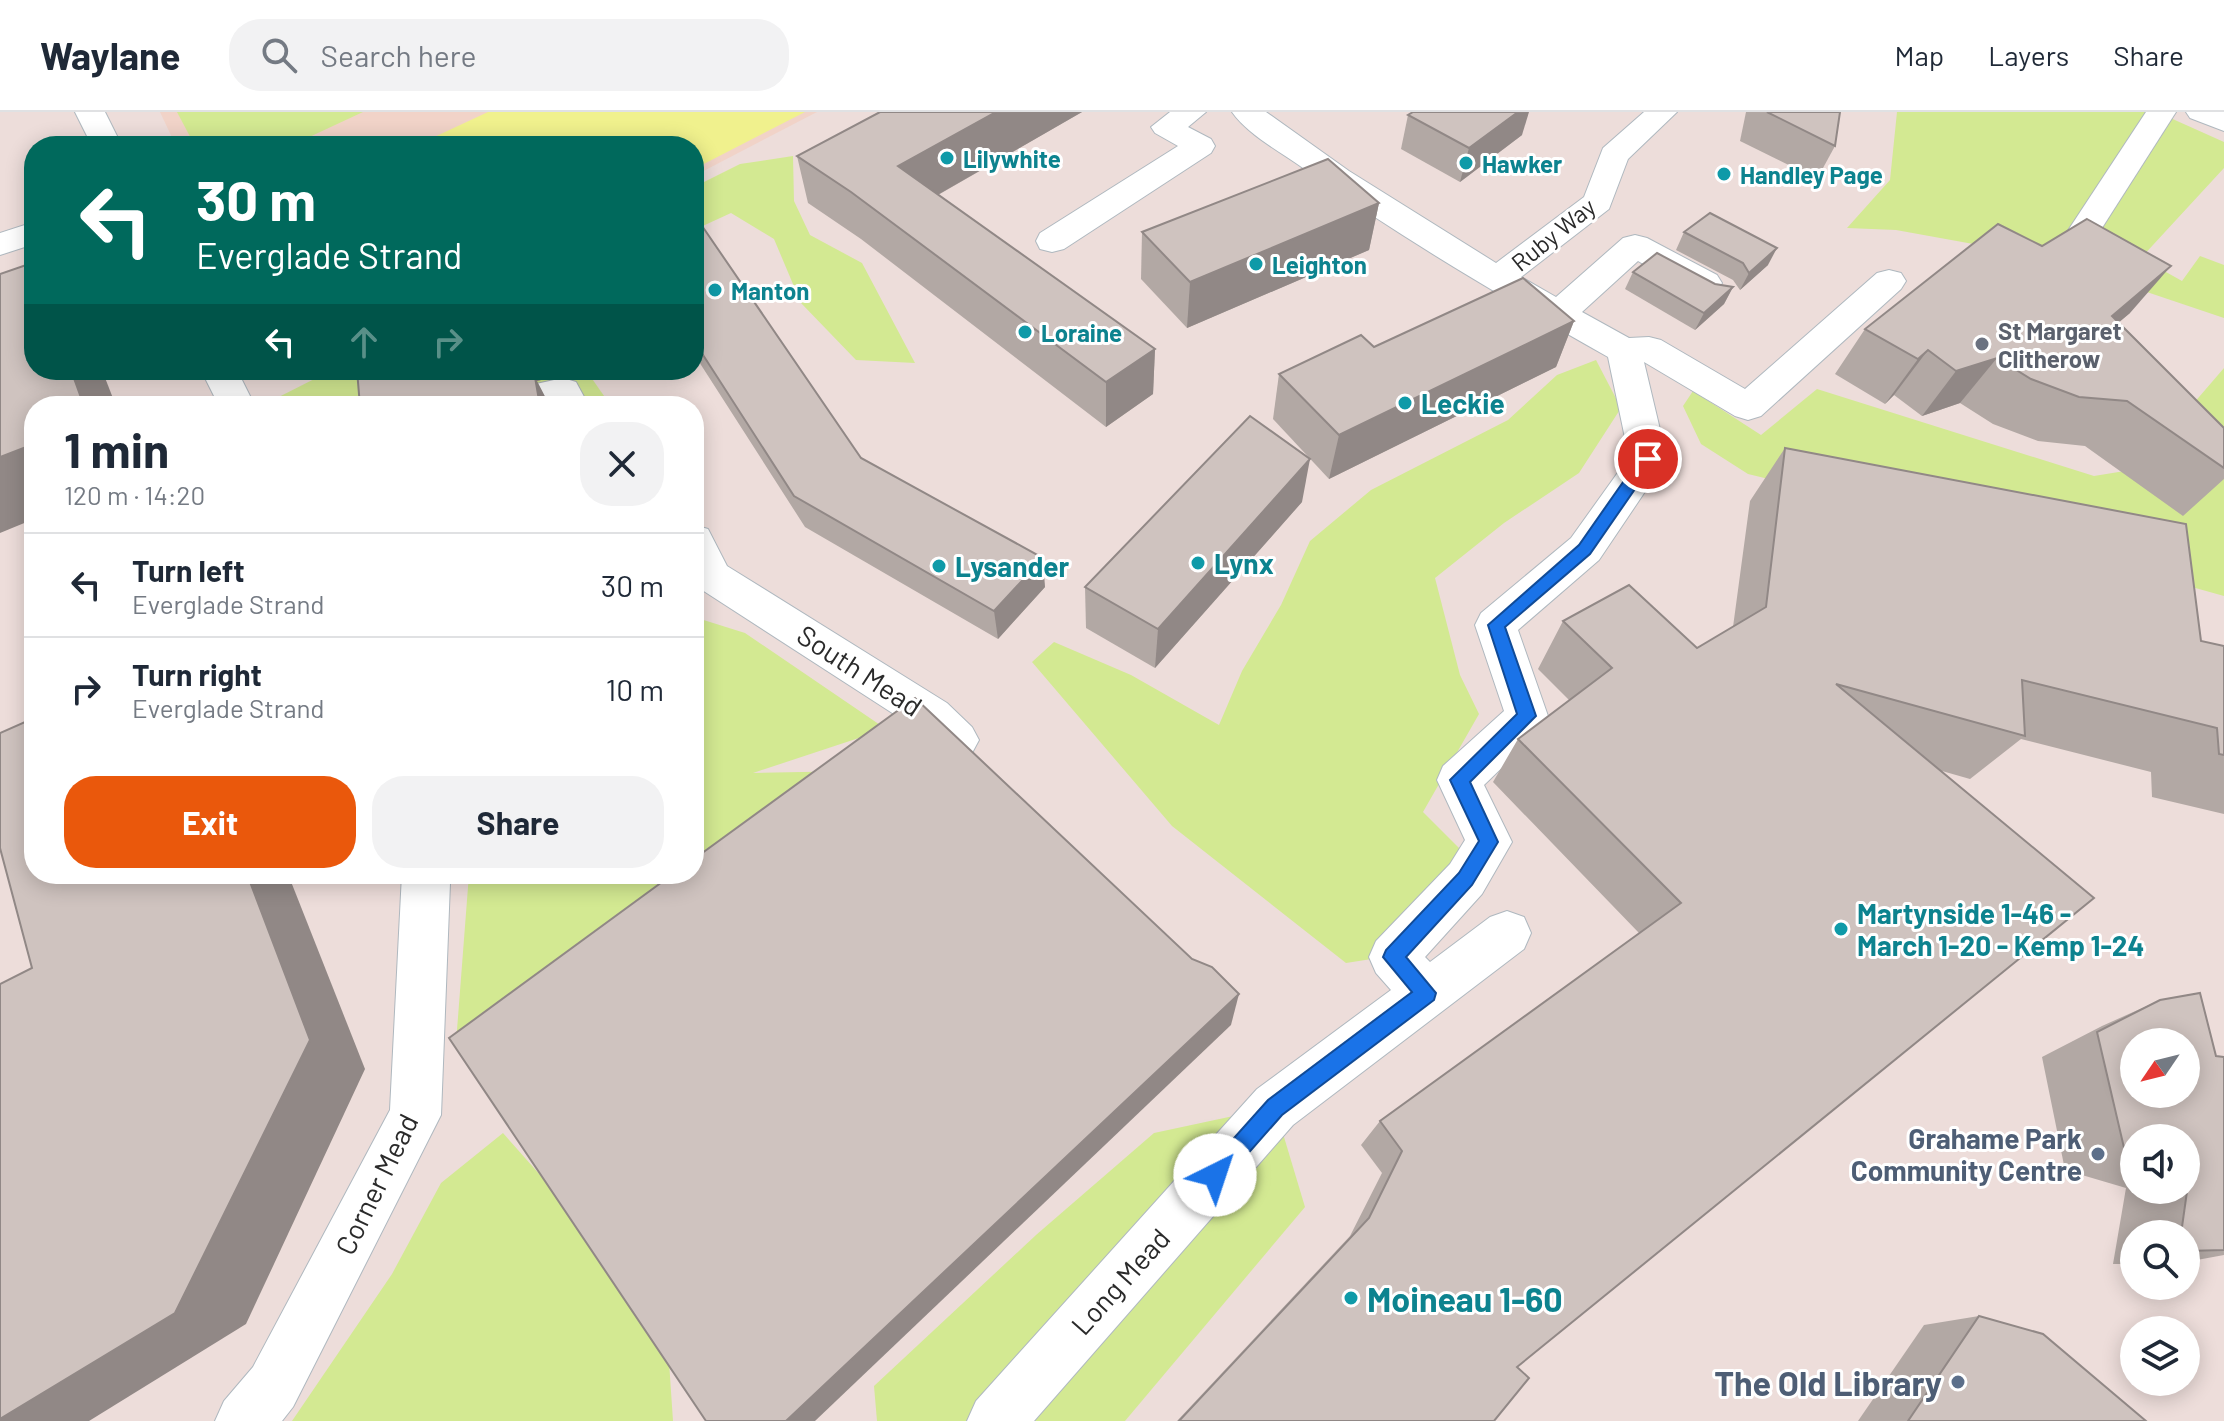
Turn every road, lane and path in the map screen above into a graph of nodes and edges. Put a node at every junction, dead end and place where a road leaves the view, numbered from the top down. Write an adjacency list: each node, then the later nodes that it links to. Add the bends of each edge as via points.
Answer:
1 (90, 112): 8 (street)
2 (1191, 112): 11 (street, via 1166,127 1200,146)
3 (1247, 112): 13 (street, via 1297,152)
4 (1662, 112): 13 (street, Ruby Way, via 1614,155 1598,202)
5 (2161, 112): 9 (street)
6 (2201, 112): 7 (street)
7 (2224, 122)
8 (102, 136)
9 (2081, 235)
10 (24, 236): 12 (street)
11 (1052, 241)
12 (0, 244)
13 (1497, 279): 16 (street)
14 (1889, 281): 17 (street, via 1748,407 1649,349)
15 (1720, 291): 16 (street, via 1635,246)
16 (1559, 314): 17 (street)
17 (1624, 351): 24 (street, via 1648,459 1585,549 1496,625 1527,716 1459,780 1489,842 1466,879 1393,957)
18 (539, 396): 19 (street, via 563,391)
19 (566, 396)
20 (704, 570): 21 (street, South Mead, via 932,716)
21 (989, 770)
22 (427, 884): 25 (street, Corner Mead, via 415,1115 273,1387)
23 (1507, 933): 24 (street, Long Mead)
24 (1426, 993): 26 (street, Long Mead, via 1275,1107)
25 (244, 1421)
26 (996, 1421)

